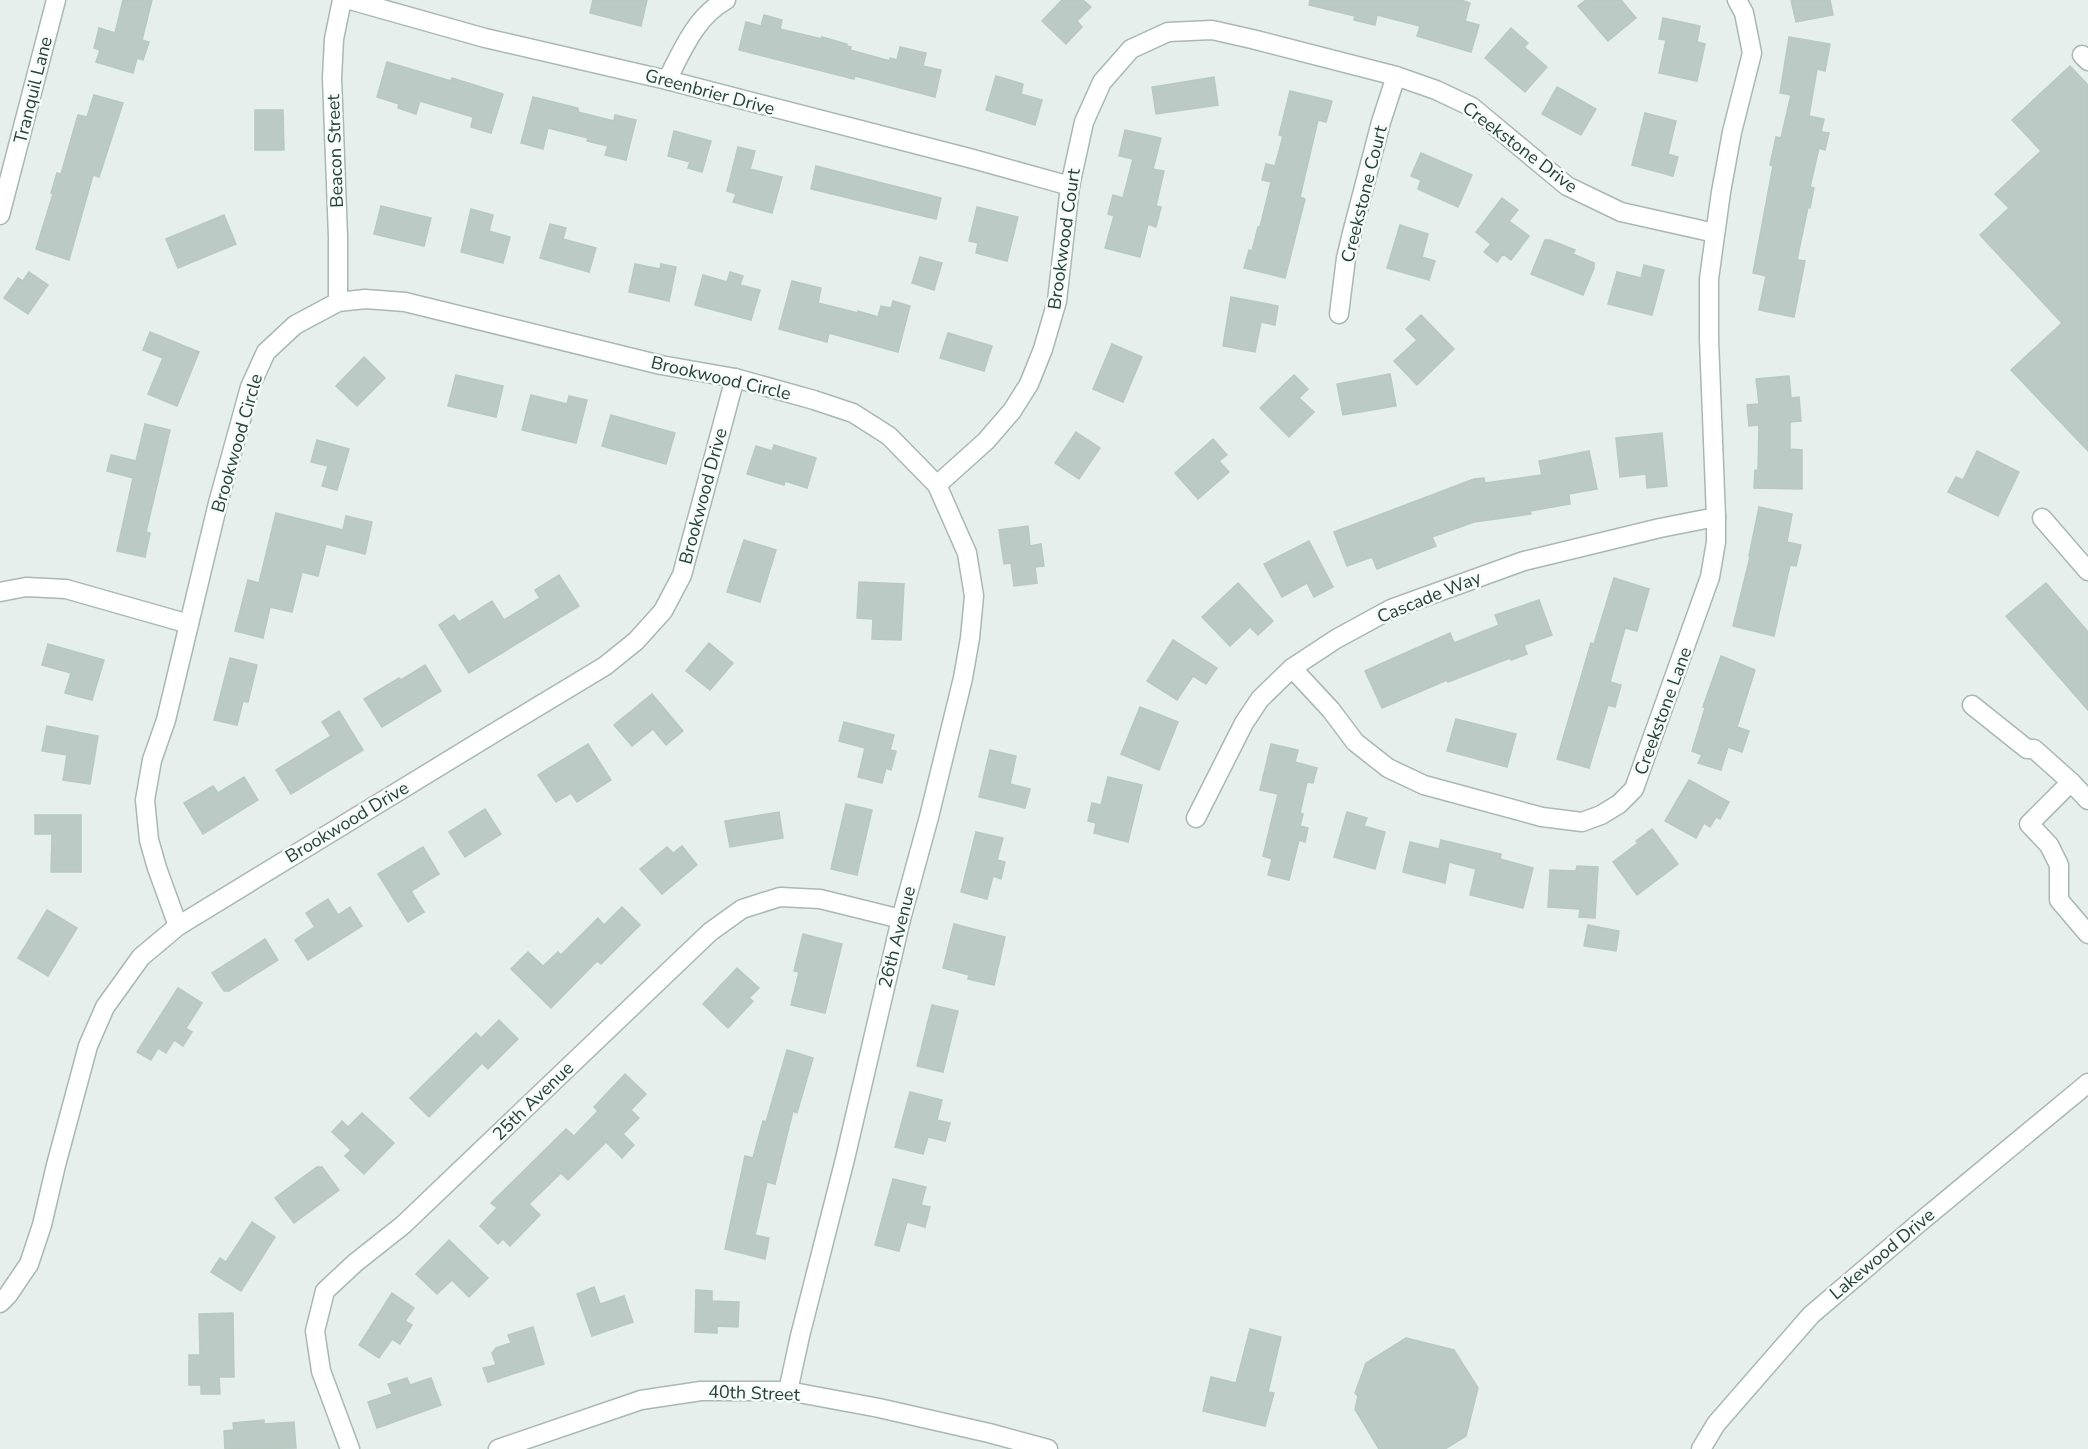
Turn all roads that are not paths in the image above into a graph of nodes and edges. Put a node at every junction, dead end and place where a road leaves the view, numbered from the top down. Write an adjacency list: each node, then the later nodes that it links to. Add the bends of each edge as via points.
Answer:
1 (56, 0): 10 (street, Tranquil Lane)
2 (342, 0): 12 (street, Beacon Street, via 332,78)
3 (350, 0): 8 (street, Greenbrier Drive, via 485,38)
4 (726, 0): 8 (street, via 712,7 687,39)
5 (1737, 0): 11 (street, via 1744,13 1752,53 1732,132)
6 (1113, 69): 7 (street, Creekstone Drive, via 1131,49 1168,32 1212,30); 9 (street, Brookwood Court, via 1102,82 1084,122)
7 (1396, 75): 11 (street, Creekstone Drive, via 1472,107 1567,186 1622,212); 13 (street, Creekstone Court, via 1346,258)
8 (667, 80): 9 (street, Greenbrier Drive)
9 (1070, 186): 15 (street, Brookwood Court, via 1057,301 1029,384 986,441)
10 (0, 214)
11 (1714, 232): 16 (street, Creekstone Lane, via 1709,289)
12 (338, 302): 14 (street, Brookwood Circle, via 405,302 661,365); 20 (street, Brookwood Circle, via 295,325 266,352 250,387)
13 (1339, 314)
14 (735, 378): 15 (street, Brookwood Circle, via 853,414 889,436); 27 (street, Brookwood Drive, via 682,575 663,610 636,641 605,666)
15 (937, 485): 26 (street, 26th Avenue, via 967,553 974,596 963,678)
16 (1716, 517): 21 (street, Cascade Way, via 1524,561 1391,609); 21 (street, Creekstone Lane, via 1710,577 1634,789 1619,804 1582,822 1542,818 1424,785 1388,768 1355,742)
17 (2042, 518): 18 (street)
18 (2088, 571)
19 (0, 592): 20 (street, via 26,587 66,589)
20 (189, 624): 27 (street, Brookwood Circle, via 145,800 148,840)
21 (1292, 668): 25 (street, Cascade Way, via 1260,699 1244,723)
22 (1972, 705): 23 (street, via 2027,749 2034,749)
23 (2071, 782): 24 (street); 28 (street, via 2029,824 2049,845 2059,865 2059,900)
24 (2088, 800)
25 (1196, 818)
26 (901, 919): 31 (street, 26th Avenue); 33 (street, 25th Avenue, via 820,898 780,897 742,909 710,932 403,1225 340,1277 325,1292 315,1331 321,1371)
27 (178, 926): 30 (street, Brookwood Drive, via 141,957 105,1007 88,1046 29,1264)
28 (2086, 928)
29 (2088, 1083): 36 (street, Lakewood Drive, via 1811,1315 1716,1424)
30 (0, 1304)
31 (788, 1391): 32 (street, 40th Street, via 879,1408); 34 (street, 40th Street, via 701,1391 641,1400)
32 (985, 1441): 35 (street, 40th Street)
33 (350, 1449)
34 (498, 1449)
35 (1048, 1449)
36 (1701, 1449)

